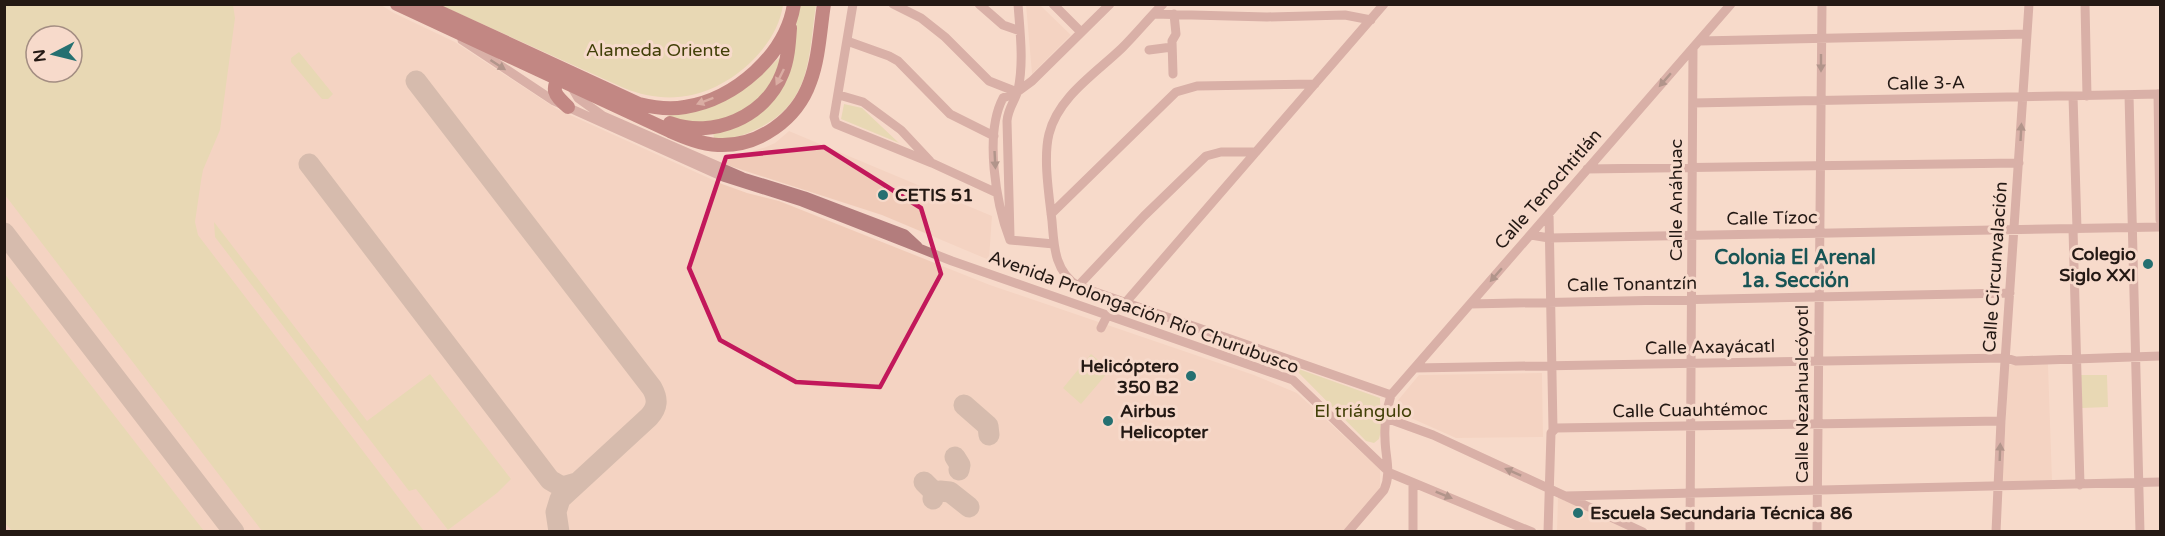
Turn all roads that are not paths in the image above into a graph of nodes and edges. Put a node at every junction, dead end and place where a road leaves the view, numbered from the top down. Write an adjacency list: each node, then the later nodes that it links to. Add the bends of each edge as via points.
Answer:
1 (397, 4): 23 (main road)
2 (422, 4): 33 (main road)
3 (794, 4): 21 (main road)
4 (824, 4): 50 (main road, via 811,79 795,110 777,127 750,141)
5 (853, 4): 28 (street)
6 (893, 4): 36 (street, via 945,36 989,81)
7 (979, 4): 24 (street, via 1003,25)
8 (1018, 4): 24 (street)
9 (1053, 4): 25 (street)
10 (1110, 4): 25 (street)
11 (1163, 4): 18 (street)
12 (1344, 4): 20 (street)
13 (1384, 4): 22 (street)
14 (1731, 4): 29 (street, Calle Tenochtitlán)
15 (1822, 4): 27 (street, Calle Nezahualcóyotl)
16 (2029, 4): 26 (street, Calle Circunvalación)
17 (2085, 4): 41 (street)
18 (1154, 14): 19 (street); 59 (street, via 1061,105 1047,148)
19 (1174, 14): 20 (street); 30 (street, via 1176,34)
20 (1345, 15): 22 (street)
21 (791, 20): 45 (main road, one-way to 45, via 764,63 713,99 669,109); 48 (main road, one-way to 48, via 785,64 773,90 745,116)
22 (1371, 20): 35 (street)
23 (451, 31): 33 (main road); 46 (street, Avenida Prolongación Río Churubusco, one-way to 46)
24 (1020, 31): 36 (street)
25 (1081, 32): 36 (street)
26 (2027, 34): 27 (street); 42 (street, Calle Circunvalación)
27 (1822, 38): 29 (street); 43 (street, Calle Nezahualcóyotl, one-way to 43)
28 (847, 41): 38 (street); 49 (street, via 898,61 950,114)
29 (1696, 45): 44 (street, Calle Anáhuac); 56 (street, Calle Tenochtitlán, one-way to 56)
30 (1172, 47): 31 (street); 32 (street)
31 (1149, 50)
32 (1173, 74)
33 (559, 75): 34 (main road); 46 (main road, via 555,94)
34 (573, 81): 45 (main road); 47 (main road)
35 (1316, 84): 51 (street); 59 (street, via 1197,86 1176,92)
36 (1017, 92): 49 (street, via 1003,98 995,118); 69 (street, via 1007,121)
37 (2159, 94): 39 (street, Calle 3-A); 60 (street)
38 (839, 95): 52 (street, via 865,102 901,130); 52 (street, via 835,123)
39 (2128, 95): 41 (street, Calle 3-A); 62 (street)
40 (2073, 96): 41 (street, Calle 3-A); 42 (street, Calle 3-A); 63 (street)
41 (2087, 96)
42 (2023, 98): 43 (street, Calle 3-A); 53 (street, Calle Circunvalación, one-way to 42)
43 (1821, 101): 44 (street, Calle 3-A); 54 (street, Calle Nezahualcóyotl)
44 (1693, 103): 55 (street, Calle Anáhuac)
45 (639, 104): 48 (main road, via 674,125)
46 (568, 107): 71 (street, Avenida Prolongación Río Churubusco, via 723,177 802,202 903,244)
47 (606, 110): 50 (main road); 71 (street, Avenida Prolongación Río Churubusco, via 618,122 743,177 905,234)
48 (709, 129): 50 (main road)
49 (994, 136): 57 (street, one-way to 57)
50 (708, 144)
51 (1256, 152): 72 (street, via 1206,156); 76 (street)
52 (932, 163): 57 (street)
53 (2019, 164): 54 (street); 64 (street, Calle Circunvalación)
54 (1821, 166): 55 (street); 65 (street, Calle Nezahualcóyotl)
55 (1692, 168): 56 (street); 67 (street, Calle Anáhuac)
56 (1587, 169): 58 (street, Calle Tenochtitlán)
57 (997, 193): 69 (street)
58 (1549, 213): 66 (street, Calle Tenochtitlán); 68 (street)
59 (1051, 214): 70 (street)
60 (2160, 220)
61 (2160, 226): 62 (street, Calle Tízoc)
62 (2131, 228): 63 (street, Calle Tízoc); 81 (street)
63 (2075, 229): 64 (street, Calle Tízoc); 84 (street)
64 (2014, 230): 65 (street, Calle Tízoc); 73 (street, Calle Circunvalación)
65 (1820, 234): 67 (street, Calle Tízoc); 74 (street, Calle Nezahualcóyotl)
66 (1531, 235): 68 (street, Calle Tízoc); 78 (street, Calle Tenochtitlán, one-way to 78)
67 (1692, 235): 68 (street, Calle Tízoc); 75 (street, Calle Anáhuac)
68 (1549, 238): 77 (street)
69 (1010, 240): 70 (street)
70 (1054, 244): 72 (street, via 1058,262)
71 (918, 246): 79 (street, Avenida Prolongación Río Churubusco)
72 (1078, 286): 76 (street)
73 (2010, 293): 74 (street, Calle Tonantzín); 83 (street, Calle Circunvalación)
74 (1819, 297): 75 (street, Calle Tonantzín); 85 (street, Calle Nezahualcóyotl)
75 (1692, 300): 77 (street, Calle Tonantzín); 86 (street, Calle Anáhuac)
76 (1126, 302): 89 (street)
77 (1550, 302): 78 (street, Calle Tonantzín); 87 (street)
78 (1470, 304): 88 (street, Calle Tenochtitlán)
79 (1107, 316): 80 (street); 95 (street, Avenida Prolongación Río Churubusco, via 1293,380)
80 (1101, 328)
81 (2135, 357): 82 (street, Calle Axayácatl); 84 (street, Calle Axayácatl); 96 (street)
82 (2160, 357)
83 (2006, 358): 84 (street, Calle Axayácatl); 85 (street, Calle Axayácatl); 91 (street, Calle Circunvalación)
84 (2076, 359): 99 (street)
85 (1819, 362): 86 (street, Calle Axayácatl); 92 (street, Calle Nezahualcóyotl)
86 (1691, 364): 87 (street, Calle Axayácatl); 93 (street, Calle Anáhuac)
87 (1551, 365): 88 (street, Calle Axayácatl); 94 (street)
88 (1415, 368): 89 (street, Calle Tenochtitlán)
89 (1391, 395): 90 (street)
90 (1386, 418): 95 (street, via 1385,450); 101 (street, one-way to 90)
91 (2001, 421): 92 (street, Calle Cuauhtémoc); 100 (street, Calle Circunvalación, one-way to 91)
92 (1817, 424): 93 (street, Calle Cuauhtémoc); 102 (street, Calle Nezahualcóyotl)
93 (1691, 426): 94 (street, Calle Cuauhtémoc); 103 (street, Calle Anáhuac)
94 (1556, 429): 101 (street, via 1551,433)
95 (1390, 473): 98 (street, Avenida Prolongación Río Churubusco); 105 (street, via 1384,490)
96 (2139, 482): 97 (street); 99 (street); 113 (street)
97 (2160, 482)
98 (1413, 483): 106 (street); 107 (street, Avenida Prolongación Río Churubusco, one-way to 107)
99 (2080, 484): 100 (street)
100 (1998, 487): 102 (street); 112 (street, Calle Circunvalación)
101 (1549, 488): 104 (street); 108 (street)
102 (1818, 490): 103 (street); 111 (street, Calle Nezahualcóyotl)
103 (1689, 492): 104 (street); 110 (street, Calle Anáhuac)
104 (1565, 496): 109 (street)
105 (1348, 531)
106 (1413, 531)
107 (1532, 531)
108 (1548, 531)
109 (1643, 531)
110 (1690, 531)
111 (1817, 531)
112 (1996, 531)
113 (2140, 531)

